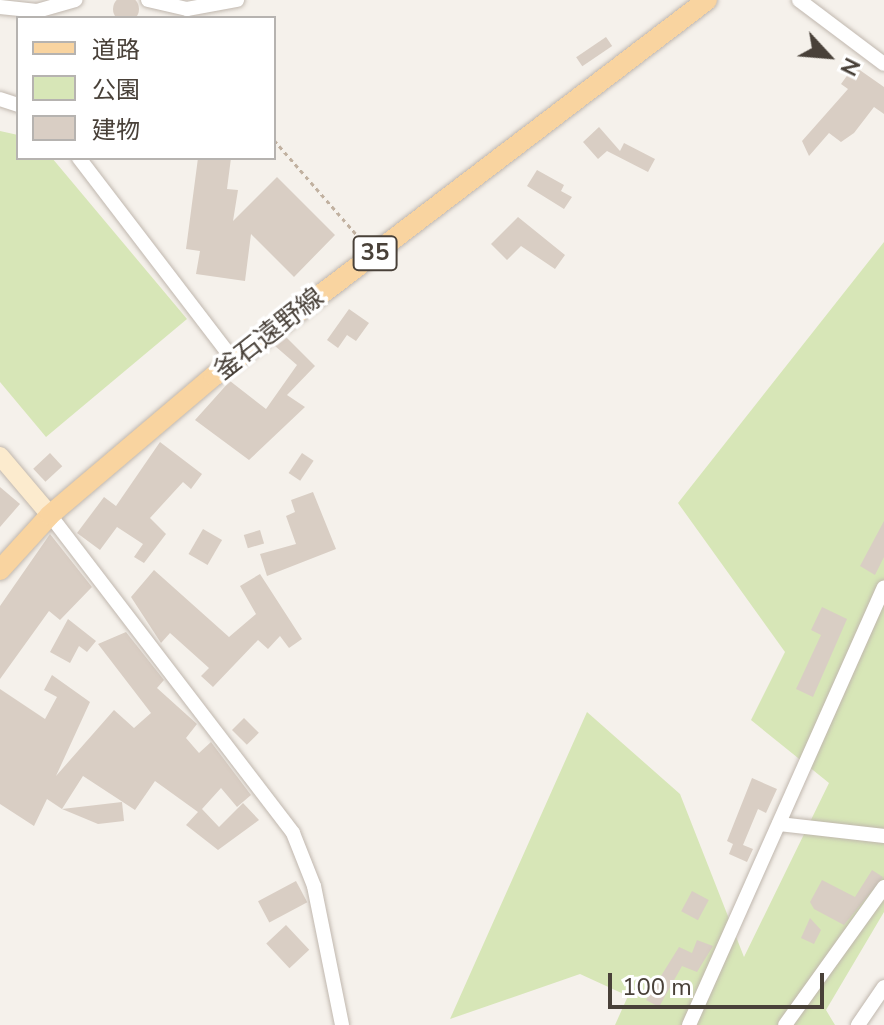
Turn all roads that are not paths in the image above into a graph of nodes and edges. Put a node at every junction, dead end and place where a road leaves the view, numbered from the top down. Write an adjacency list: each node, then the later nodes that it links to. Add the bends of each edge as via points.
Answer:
1 (75, 0): 6 (street, via 37,11)
2 (148, 0): 3 (street, via 187,9)
3 (237, 0)
4 (707, 0): 9 (main road, 釜石遠野線 / 35)
5 (799, 0): 7 (street)
6 (0, 7)
7 (884, 64)
8 (81, 160): 9 (street)
9 (234, 361): 11 (main road, 釜石遠野線 / 35)
10 (0, 456): 11 (street)
11 (50, 515): 12 (main road, 釜石遠野線 / 35); 18 (street, via 293,833 314,886)
12 (0, 570)
13 (884, 587): 14 (street)
14 (779, 824): 15 (street); 19 (street)
15 (884, 836)
16 (884, 887): 20 (street)
17 (884, 987): 21 (street)
18 (342, 1025)
19 (689, 1025)
20 (785, 1025)
21 (858, 1025)

